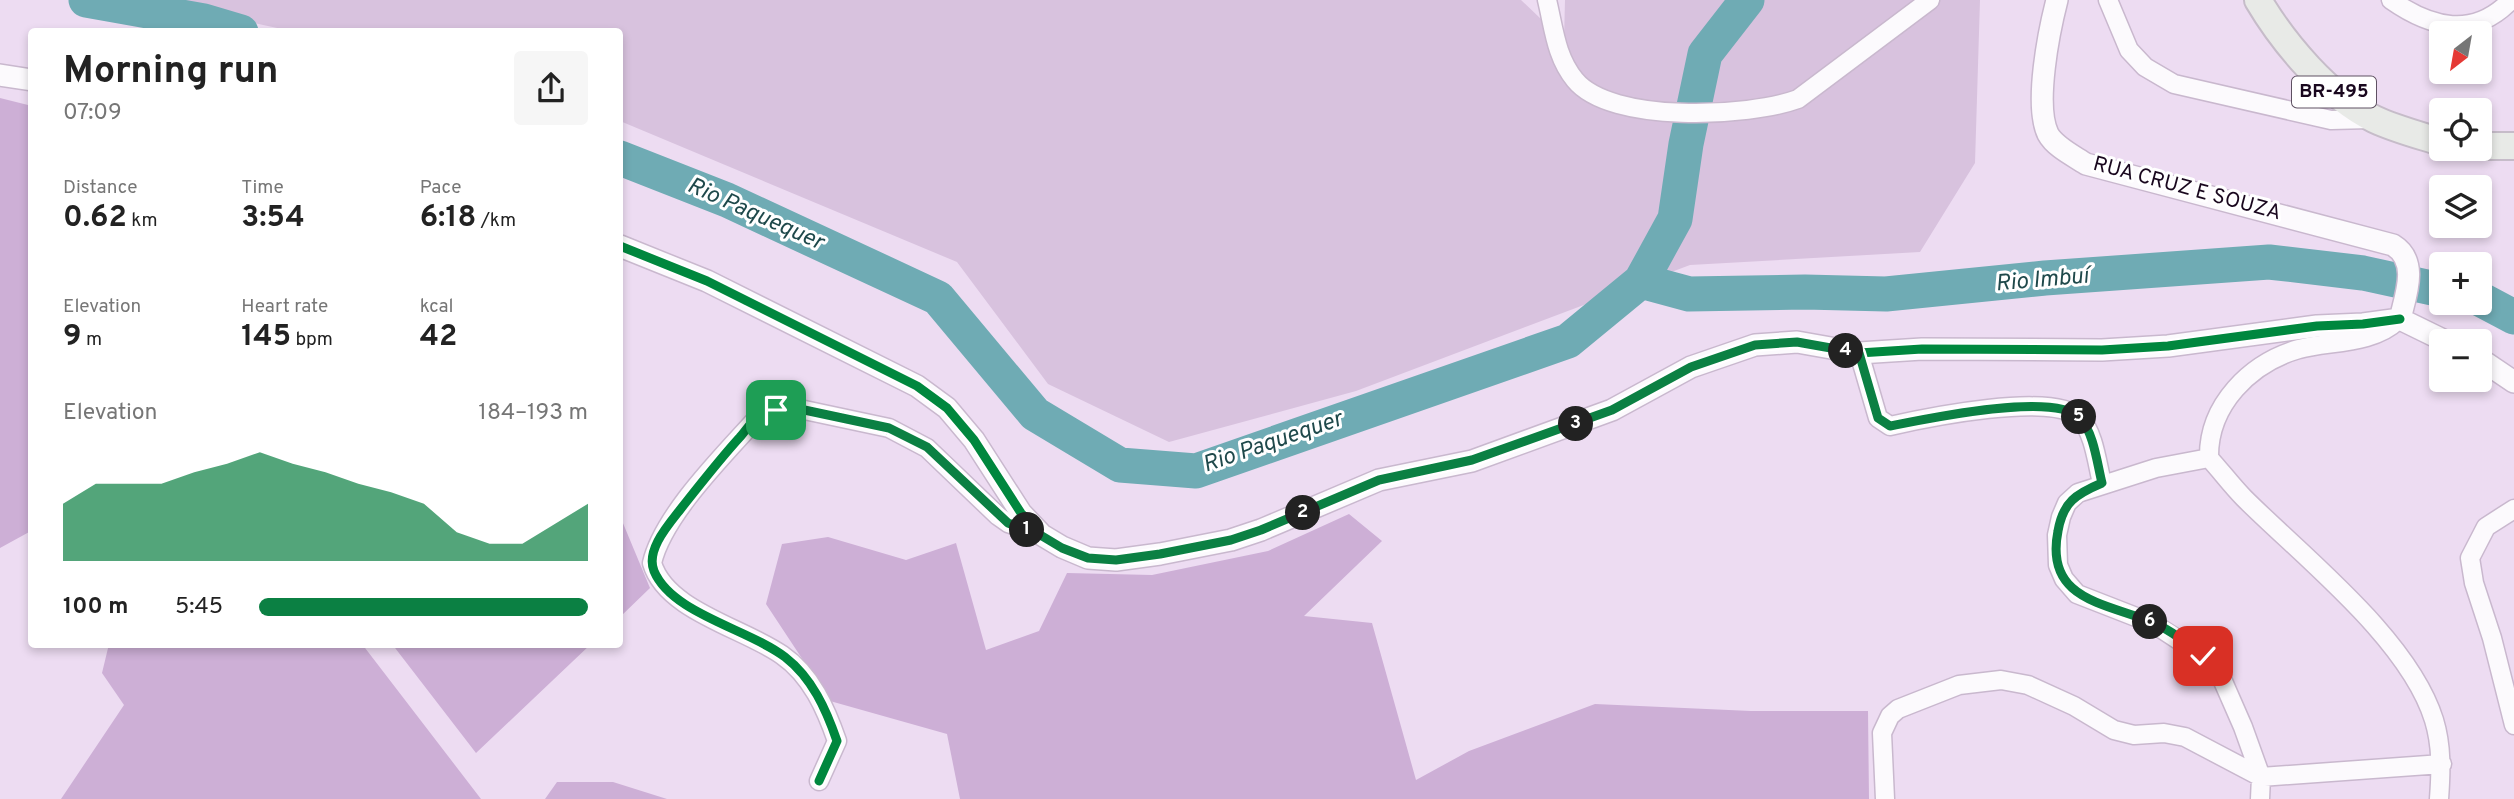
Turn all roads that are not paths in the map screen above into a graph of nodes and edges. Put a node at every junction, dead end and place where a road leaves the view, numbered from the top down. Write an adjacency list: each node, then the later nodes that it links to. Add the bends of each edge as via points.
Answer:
1 (1547, 0): 2 (street, via 1560,59 1577,83 1606,102 1655,111 1723,114 1776,107 1798,99)
2 (1930, 0)
3 (2057, 0): 15 (street, RUA CRUZ E SOUZA, via 2045,50 2044,123 2049,137 2086,164 2375,239 2401,250 2410,271)
4 (2108, 0): 10 (street, via 2129,50 2174,84 2331,120)
5 (2258, 0): 10 (main road, BR-495, via 2277,32 2333,90)
6 (2391, 0): 7 (street, via 2413,15 2470,26 2497,15)
7 (2511, 0)
8 (0, 75): 9 (street)
9 (28, 79)
10 (2375, 119): 11 (main road, BR-495)
11 (2429, 138)
12 (2492, 146): 13 (main road)
13 (2514, 146)
14 (623, 247): 23 (street, via 707,281 917,386 947,408 974,440 1021,513)
15 (2402, 310): 16 (street); 17 (street, via 2363,324 2168,346); 20 (street, via 2389,329 2296,350 2254,372 2229,394 2212,429)
16 (2429, 329)
17 (1859, 353): 21 (street, via 1884,425 1994,407 2061,408 2074,412 2086,426); 23 (street, via 1780,341 1726,353 1566,428 1472,460 1379,480 1231,540 1116,560 1088,558)
18 (2492, 367): 19 (street)
19 (2514, 382)
20 (2209, 458): 21 (street); 25 (street, via 2371,622 2410,671 2433,719)
21 (2102, 483): 26 (street, via 2078,493 2061,517 2057,535 2064,579 2077,594 2154,624 2203,656 2222,679)
22 (2514, 509): 24 (street, via 2486,527 2470,558)
23 (1042, 536): 27 (street, via 998,516 927,447 889,428 795,408 758,417 675,517 656,544 652,563 666,589 684,603 783,655 800,670 820,698 837,741)
24 (2514, 725)
25 (2442, 764): 26 (street); 30 (street)
26 (2261, 776): 28 (street, via 2185,737 2114,730 2028,685 2001,680 1959,685 1890,716 1882,733); 29 (street)
27 (820, 780)
28 (1885, 799)
29 (2260, 799)
30 (2439, 799)

